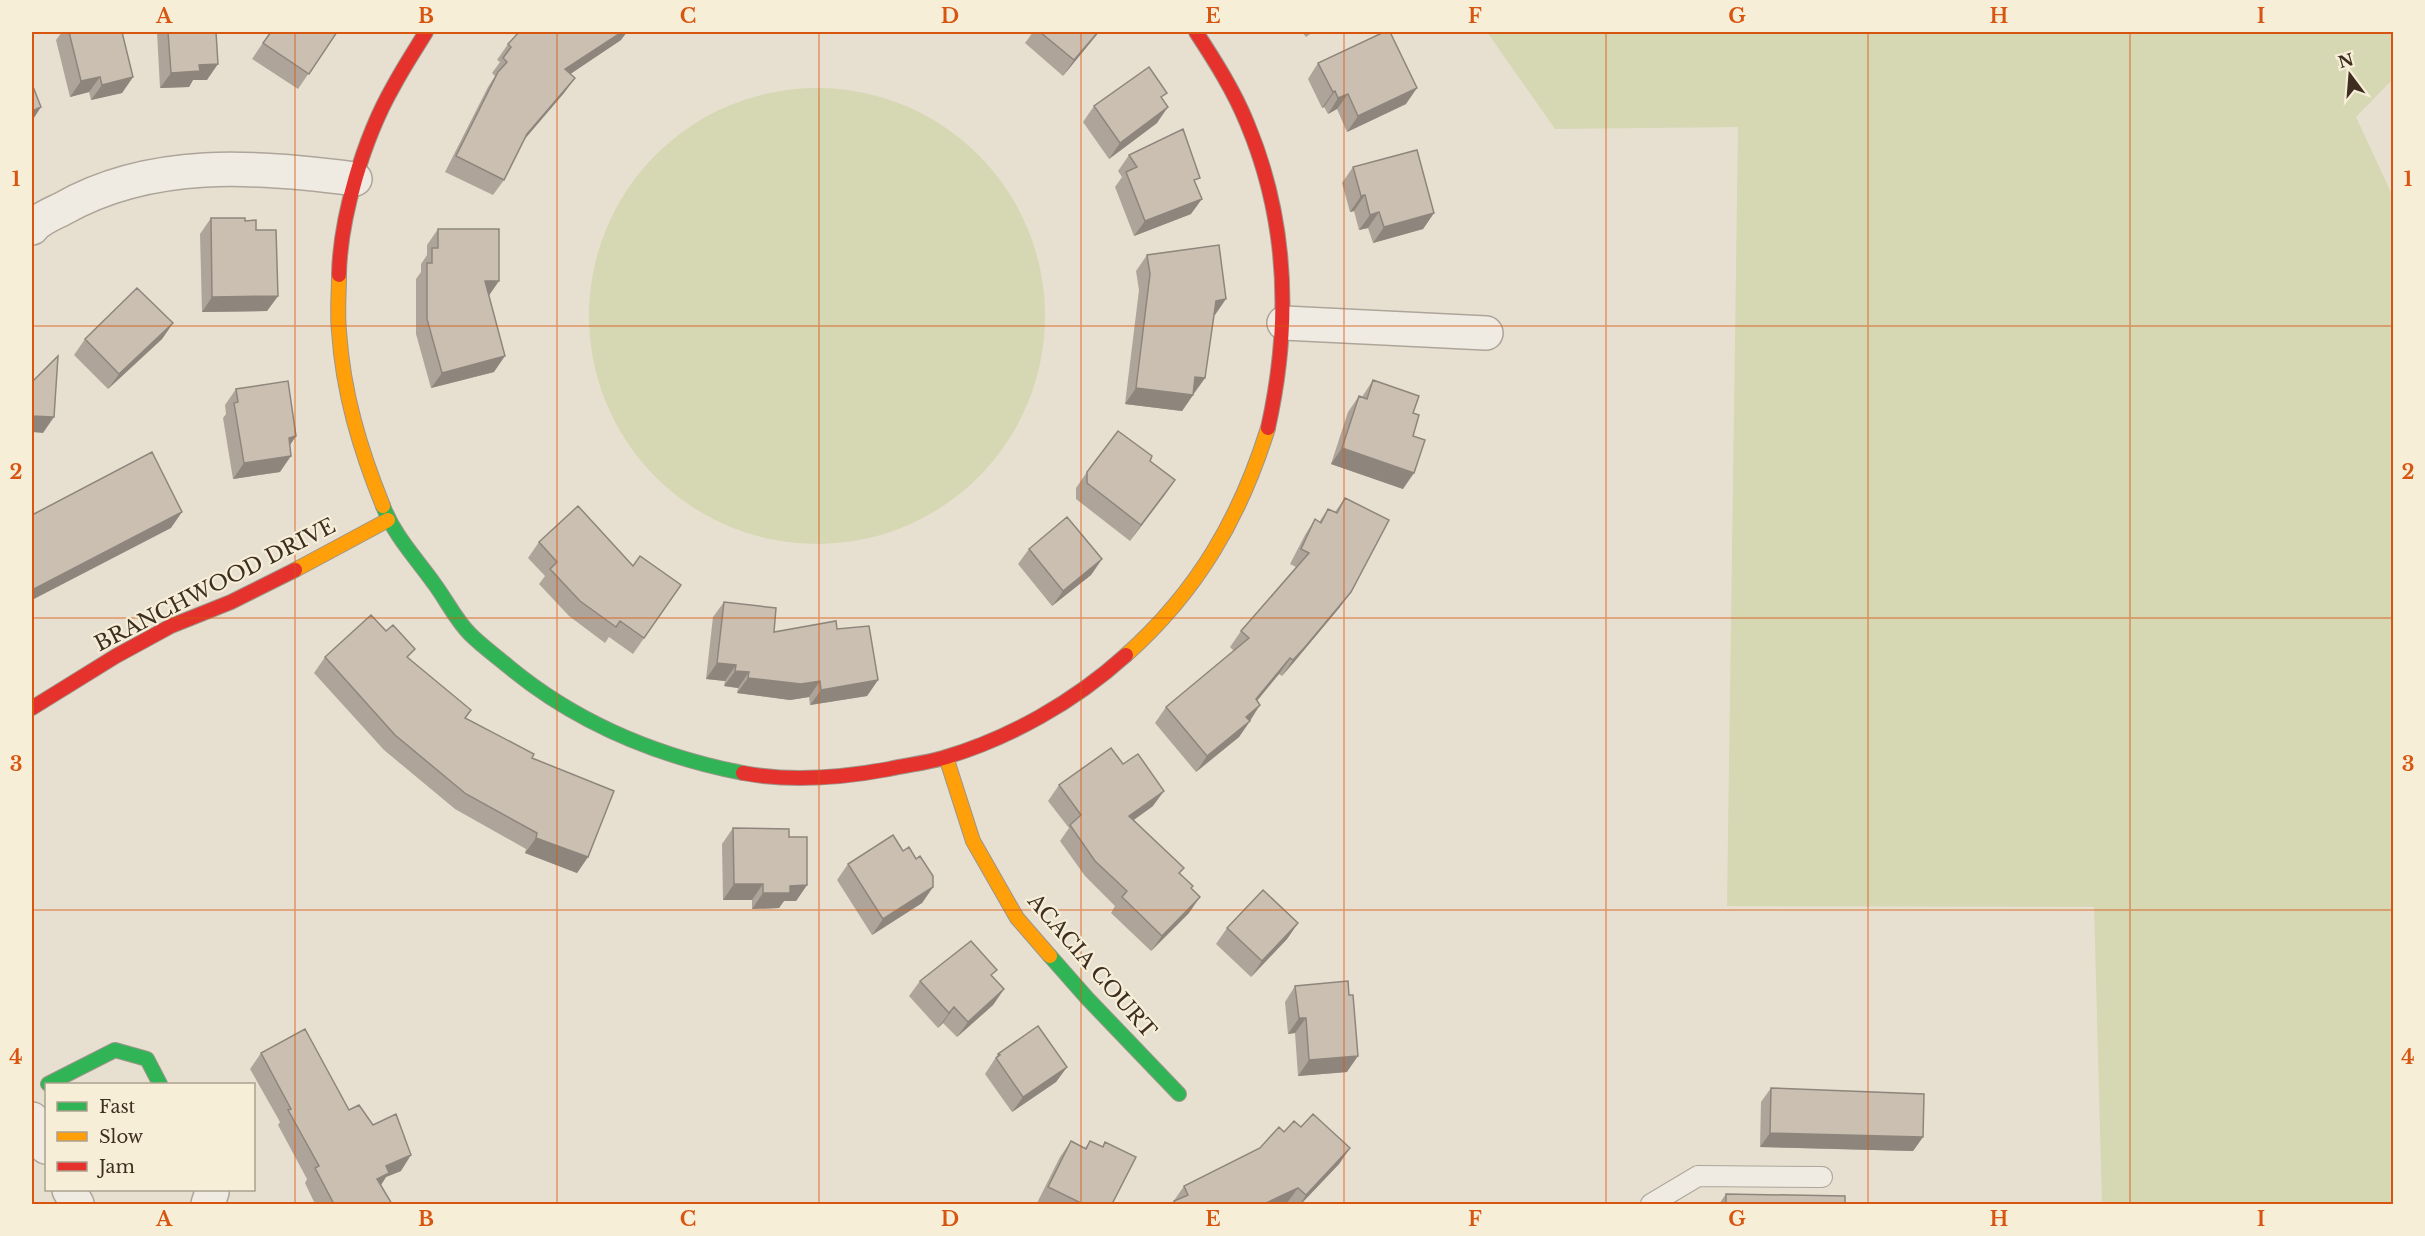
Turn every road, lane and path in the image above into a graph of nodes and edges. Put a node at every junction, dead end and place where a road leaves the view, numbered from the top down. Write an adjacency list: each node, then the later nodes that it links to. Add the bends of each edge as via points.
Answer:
1 (426, 32): 3 (street, via 391,87 370,132)
2 (1196, 32): 5 (street, via 1215,57 1245,115 1271,189 1282,256)
3 (355, 179): 4 (street, via 214,168 160,176 118,183 89,194); 7 (street, via 340,257 339,352 356,440)
4 (32, 228)
5 (1284, 322): 6 (street); 9 (street, via 1277,390 1262,451 1233,519 1193,583 1140,644 1104,676 1047,715)
6 (1486, 333)
7 (388, 520): 8 (street, BRANCHWOOD DRIVE, via 231,602 171,626); 9 (street, via 470,633 521,679 573,714 621,738 714,767 804,778 850,776)
8 (32, 708)
9 (946, 757): 12 (street, ACACIA COURT, via 973,841 1017,918)
10 (51, 1083): 11 (street, via 115,1050 147,1059)
11 (159, 1083)
12 (1179, 1094)
13 (32, 1119): 14 (street)
14 (45, 1145)
15 (1822, 1177): 16 (lane, via 1698,1176)
16 (1652, 1204)

